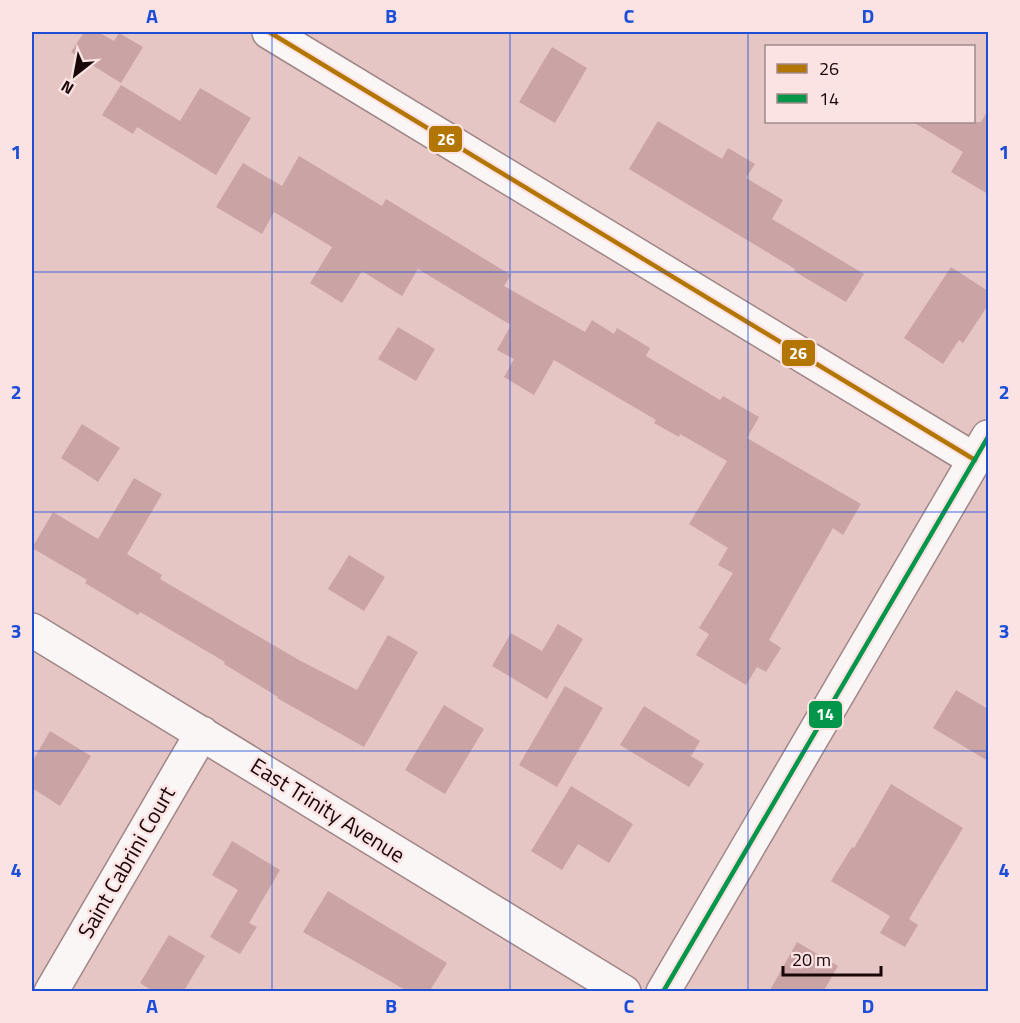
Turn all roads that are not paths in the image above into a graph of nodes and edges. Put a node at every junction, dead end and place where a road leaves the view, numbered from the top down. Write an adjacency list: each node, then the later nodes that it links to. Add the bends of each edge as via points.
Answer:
1 (269, 32): 2 (street)
2 (982, 449): 7 (street)
3 (32, 630): 4 (street, East Trinity Avenue)
4 (202, 733): 5 (street, Saint Cabrini Court); 6 (street, East Trinity Avenue)
5 (51, 992)
6 (624, 992)
7 (663, 992)

